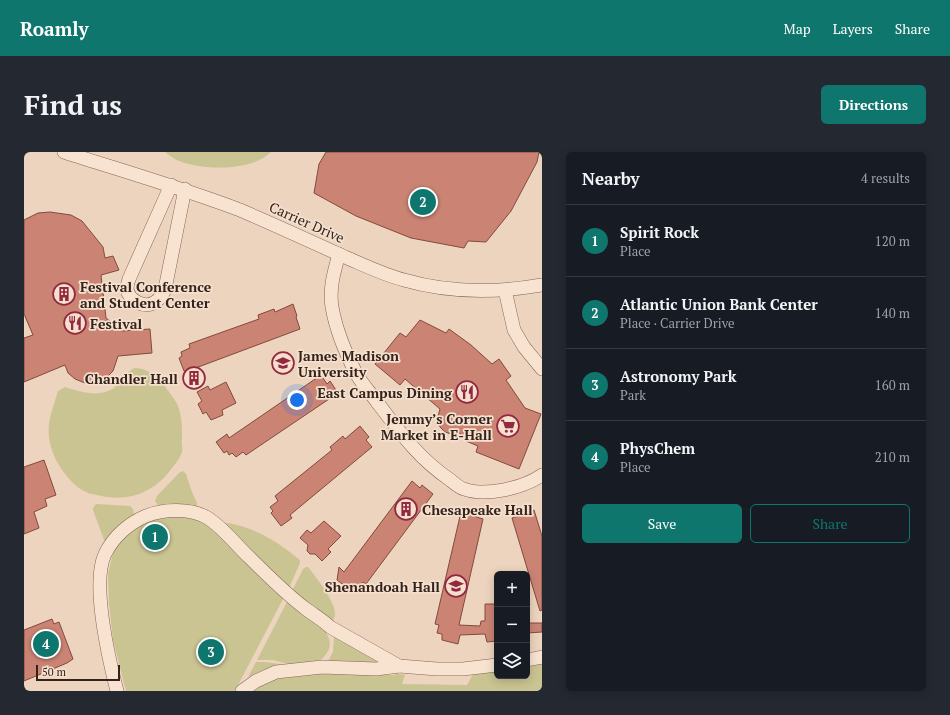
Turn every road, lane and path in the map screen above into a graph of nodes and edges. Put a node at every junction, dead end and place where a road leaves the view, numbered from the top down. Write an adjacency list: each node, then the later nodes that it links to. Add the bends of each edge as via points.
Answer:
1 (71, 153): 2 (street, Carrier Drive)
2 (171, 185): 3 (street, Carrier Drive); 3 (street, via 129,279 127,288 131,297 138,303 154,303 162,296)
3 (185, 189): 4 (street, Carrier Drive, via 269,222)
4 (339, 254): 6 (street, Carrier Drive, via 389,276 419,284 464,291); 8 (street, via 330,293 343,347 356,374 403,437 434,469 463,489 486,492 504,490 535,480)
5 (542, 285): 6 (street, Carrier Drive)
6 (505, 290): 7 (street, via 514,330)
7 (542, 369)
8 (542, 475)
9 (542, 657): 10 (street)
10 (530, 659)
11 (494, 665): 12 (street, via 464,669)
12 (400, 666): 13 (street, via 330,627 306,609 214,522 192,513 166,511 152,513 133,522 119,534 104,555 100,595 109,658); 14 (street, via 376,669 322,667 276,672 256,680)
13 (117, 691)
14 (242, 691)

